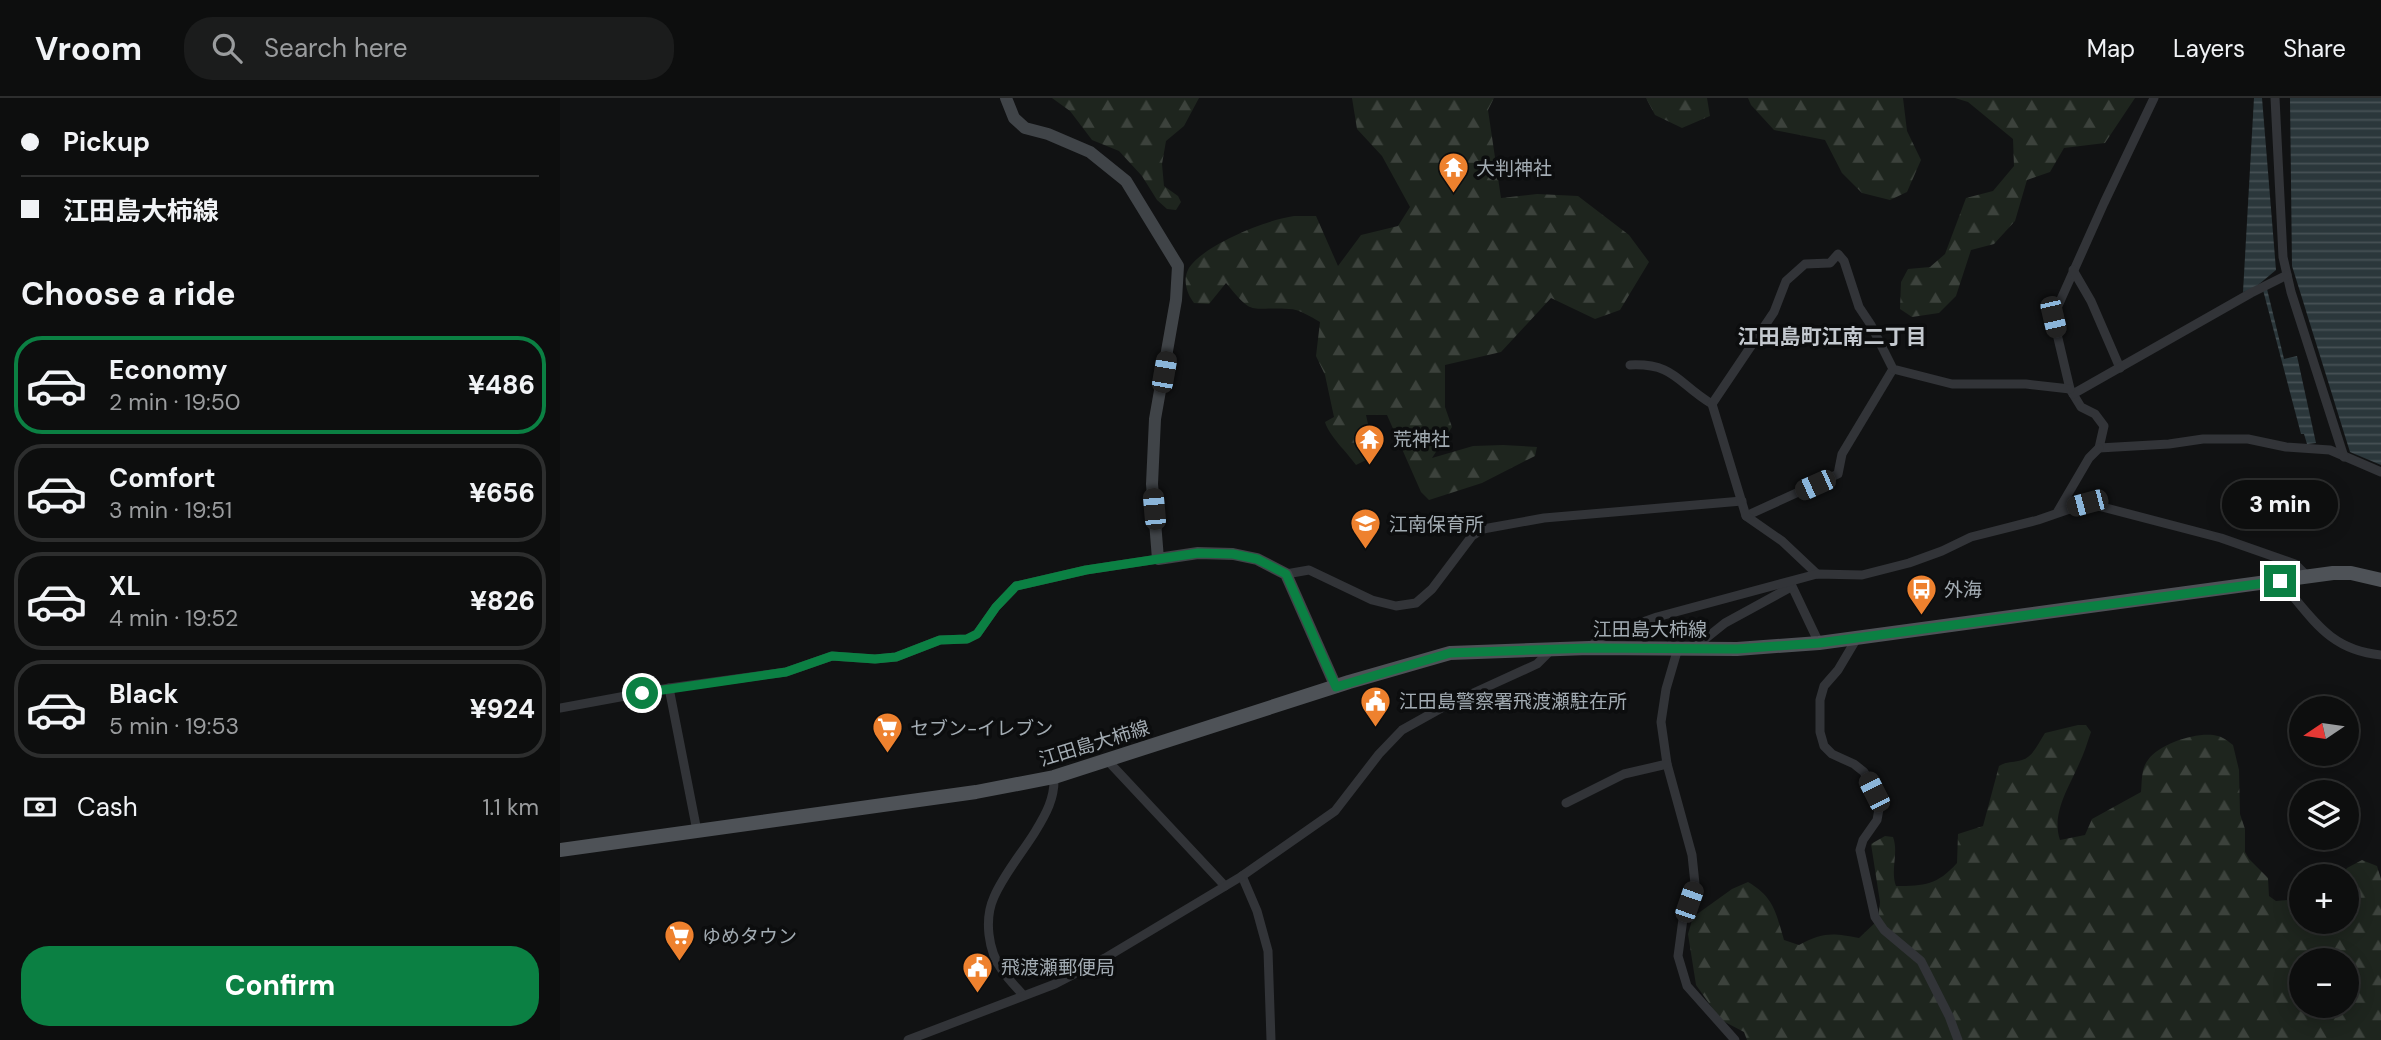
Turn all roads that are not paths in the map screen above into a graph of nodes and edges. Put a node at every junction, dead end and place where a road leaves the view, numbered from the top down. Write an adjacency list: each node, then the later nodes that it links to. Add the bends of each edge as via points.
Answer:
1 (1006, 98): 17 (main road, via 1014,118 1025,128 1090,152 1126,181 1178,266 1152,461)
2 (2154, 98): 4 (street)
3 (2275, 98): 5 (street)
4 (2073, 270): 7 (street); 9 (street, via 2053,317)
5 (2287, 275): 7 (street); 12 (street)
6 (1630, 365): 10 (street, via 1651,364 1672,373)
7 (2120, 368): 9 (street)
8 (1893, 369): 9 (street, via 1952,384 2026,384); 10 (street, via 1859,307 1838,254 1830,263 1805,264 1786,281 1774,312); 16 (street, via 1842,454 1838,474)
9 (2072, 391): 11 (street, via 2081,407 2095,414 2104,426)
10 (1712, 404): 14 (street)
11 (2099, 448): 12 (street, via 2248,439 2330,450); 15 (street)
12 (2344, 457): 13 (street)
13 (2381, 472)
14 (1742, 501): 16 (street); 18 (street, via 1544,518 1483,529 1472,536 1424,596 1416,603 1396,607 1310,570)
15 (2058, 511): 19 (street, via 1971,537 1909,563 1862,575); 20 (street, via 2087,503 2100,506 2221,538 2295,565)
16 (1746, 516): 19 (street, via 1782,541)
17 (1158, 559): 18 (main road, via 1233,554 1257,559); 32 (street, via 1016,586 977,634 967,639 940,640 896,657 832,656 786,672)
18 (1286, 574): 31 (main road)
19 (1817, 575): 23 (street)
20 (2307, 576): 21 (main road, 江田島大柿線, via 2351,573); 22 (main road, 江田島大柿線)
21 (2381, 580)
22 (2280, 581): 24 (main road, 江田島大柿線); 30 (street, via 2333,640)
23 (1790, 584): 25 (street); 26 (street, via 1657,617 1601,637); 28 (street, via 1725,623)
24 (1857, 638): 25 (main road, 江田島大柿線); 46 (street, via 1824,686 1820,732 1824,746 1864,772 1874,792 1877,820 1860,850 1875,918 1921,961)
25 (1819, 643): 28 (main road, 江田島大柿線)
26 (1589, 648): 27 (main road, 江田島大柿線); 29 (main road, 江田島大柿線)
27 (1678, 648): 28 (main road, 江田島大柿線); 35 (street, via 1661,722)
28 (1694, 649)
29 (1551, 650): 31 (main road, 江田島大柿線, via 1450,653); 40 (street, via 1537,664 1402,730 1335,811)
30 (2381, 655)
31 (1336, 687): 34 (main road, 江田島大柿線)
32 (669, 688): 33 (street); 38 (street)
33 (560, 708)
34 (1107, 760): 36 (main road, 江田島大柿線); 41 (street)
35 (1667, 764): 37 (street, via 1624,774); 45 (street, via 1692,855 1695,884 1683,919 1678,956 1687,986)
36 (1054, 777): 38 (main road, 江田島大柿線); 42 (street, via 1046,813 993,897 989,914 993,953)
37 (1566, 803)
38 (697, 831): 39 (main road, 江田島大柿線)
39 (560, 850)
40 (1242, 876): 41 (street); 44 (street, via 1268,951)
41 (1225, 886): 42 (street, via 1077,974)
42 (1023, 995): 43 (street)
43 (908, 1040)
44 (1271, 1040)
45 (1735, 1040)
46 (1958, 1040)

